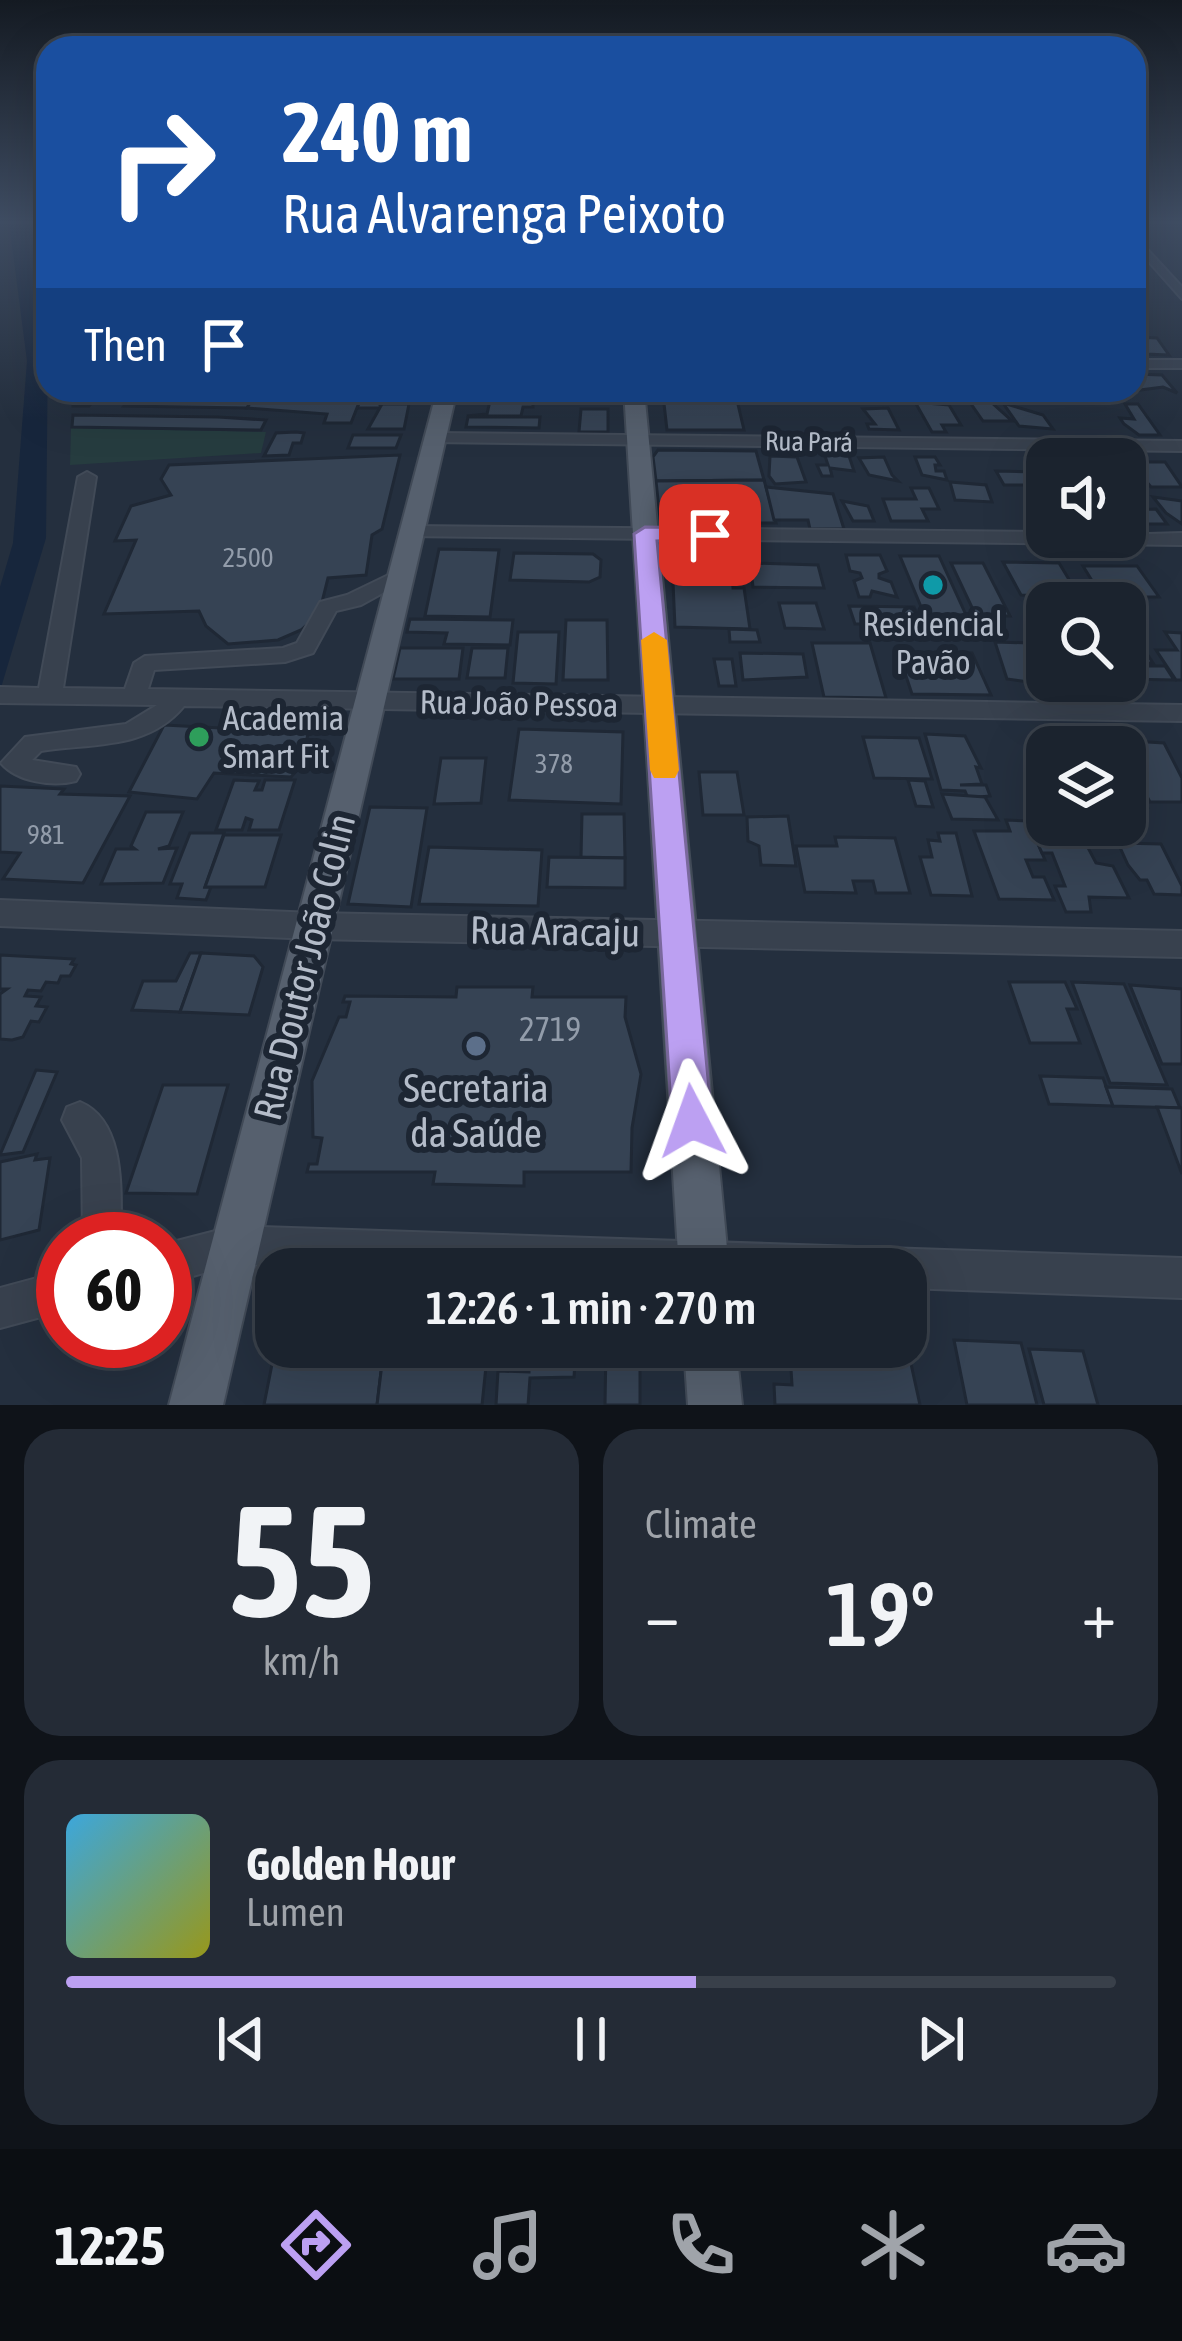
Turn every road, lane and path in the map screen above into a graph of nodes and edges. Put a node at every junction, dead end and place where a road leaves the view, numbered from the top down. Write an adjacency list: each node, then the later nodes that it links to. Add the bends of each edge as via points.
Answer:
1 (1146, 364): 2 (street)
2 (1182, 364)
3 (444, 402): 5 (main road, Rua Doutor João Colin)
4 (635, 402): 6 (main road)
5 (435, 438): 6 (street, Rua Pará); 9 (main road, Rua Doutor João Colin)
6 (638, 440): 7 (street, Rua Pará); 10 (main road)
7 (1182, 446)
8 (87, 478): 16 (street)
9 (412, 532): 10 (street); 12 (main road, Rua Doutor João Colin)
10 (645, 534): 11 (street); 20 (main road)
11 (1182, 539)
12 (401, 575): 13 (street); 14 (main road, Rua Doutor João Colin)
13 (353, 600): 14 (street); 17 (street, via 328,607 305,648 286,655 145,663)
14 (390, 619): 19 (main road, Rua Doutor João Colin)
15 (8, 695): 16 (street, Rua João Pessoa)
16 (50, 695): 17 (street, Rua João Pessoa)
17 (134, 697): 18 (street, Rua João Pessoa)
18 (178, 698): 19 (street, Rua João Pessoa); 22 (street, via 148,726 34,743 14,763)
19 (370, 700): 20 (street, Rua João Pessoa); 24 (main road, Rua Doutor João Colin)
20 (659, 705): 21 (street, Rua João Pessoa); 25 (main road)
21 (1182, 713)
22 (67, 774)
23 (0, 913): 24 (street, Rua Aracaju)
24 (314, 926): 25 (street, Rua Aracaju); 29 (main road, Rua Doutor João Colin)
25 (677, 934): 26 (street, Rua Aracaju); 31 (main road)
26 (1182, 944)
27 (80, 1120): 28 (street, via 100,1155)
28 (101, 1212)
29 (235, 1246): 30 (street); 32 (street); 38 (main road, Rua Doutor João Colin)
30 (284, 1248)
31 (703, 1248)
32 (192, 1257)
33 (927, 1271): 34 (street)
34 (1182, 1278)
35 (36, 1299): 36 (street)
36 (0, 1309)
37 (712, 1368): 39 (main road)
38 (196, 1405)
39 (715, 1405)

